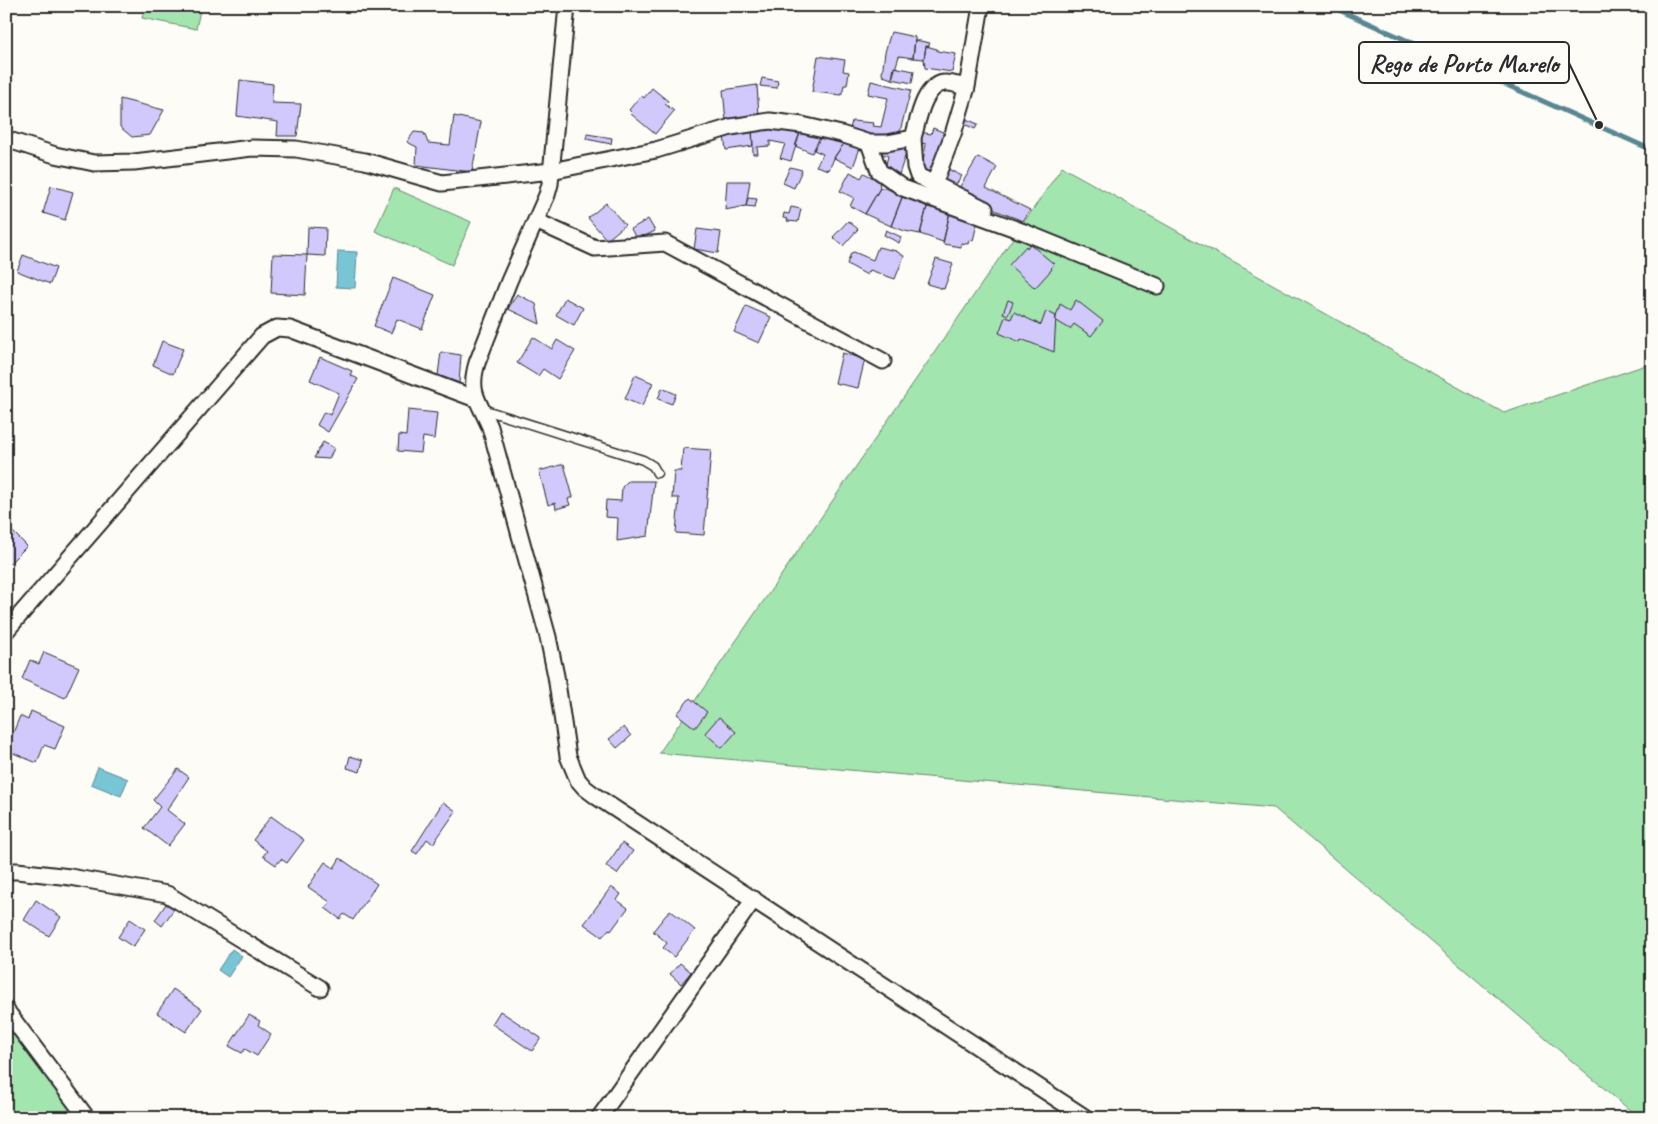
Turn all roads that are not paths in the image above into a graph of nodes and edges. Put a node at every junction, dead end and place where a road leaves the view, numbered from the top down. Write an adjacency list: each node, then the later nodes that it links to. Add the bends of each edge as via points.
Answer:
1 (567, 6): 7 (street)
2 (981, 6): 3 (street)
3 (967, 87): 4 (street, via 943,83 928,91); 8 (street)
4 (914, 138): 6 (street); 8 (street, via 914,167 918,176)
5 (6, 139): 7 (street, via 55,155 94,163 134,162 252,148 296,149 365,161 442,183)
6 (869, 143): 7 (street, via 802,125 770,121 731,127 656,150); 10 (street, via 879,171 903,188)
7 (552, 171): 9 (street, via 547,195)
8 (934, 184): 10 (street, via 1011,222)
9 (536, 221): 12 (street, via 594,248 665,243); 13 (street, via 477,363 473,386)
10 (1024, 232): 11 (street)
11 (1157, 286)
12 (883, 361)
13 (479, 404): 14 (lane, via 643,460); 15 (street, via 290,329 277,328 262,336); 17 (street, via 490,427 548,637 568,756 578,780 597,797)
14 (657, 473)
15 (6, 630)
16 (6, 872): 18 (street, via 70,877 167,894)
17 (754, 899): 21 (street); 22 (street)
18 (320, 988)
19 (6, 1010): 20 (street)
20 (87, 1118)
21 (599, 1118)
22 (1086, 1118)

